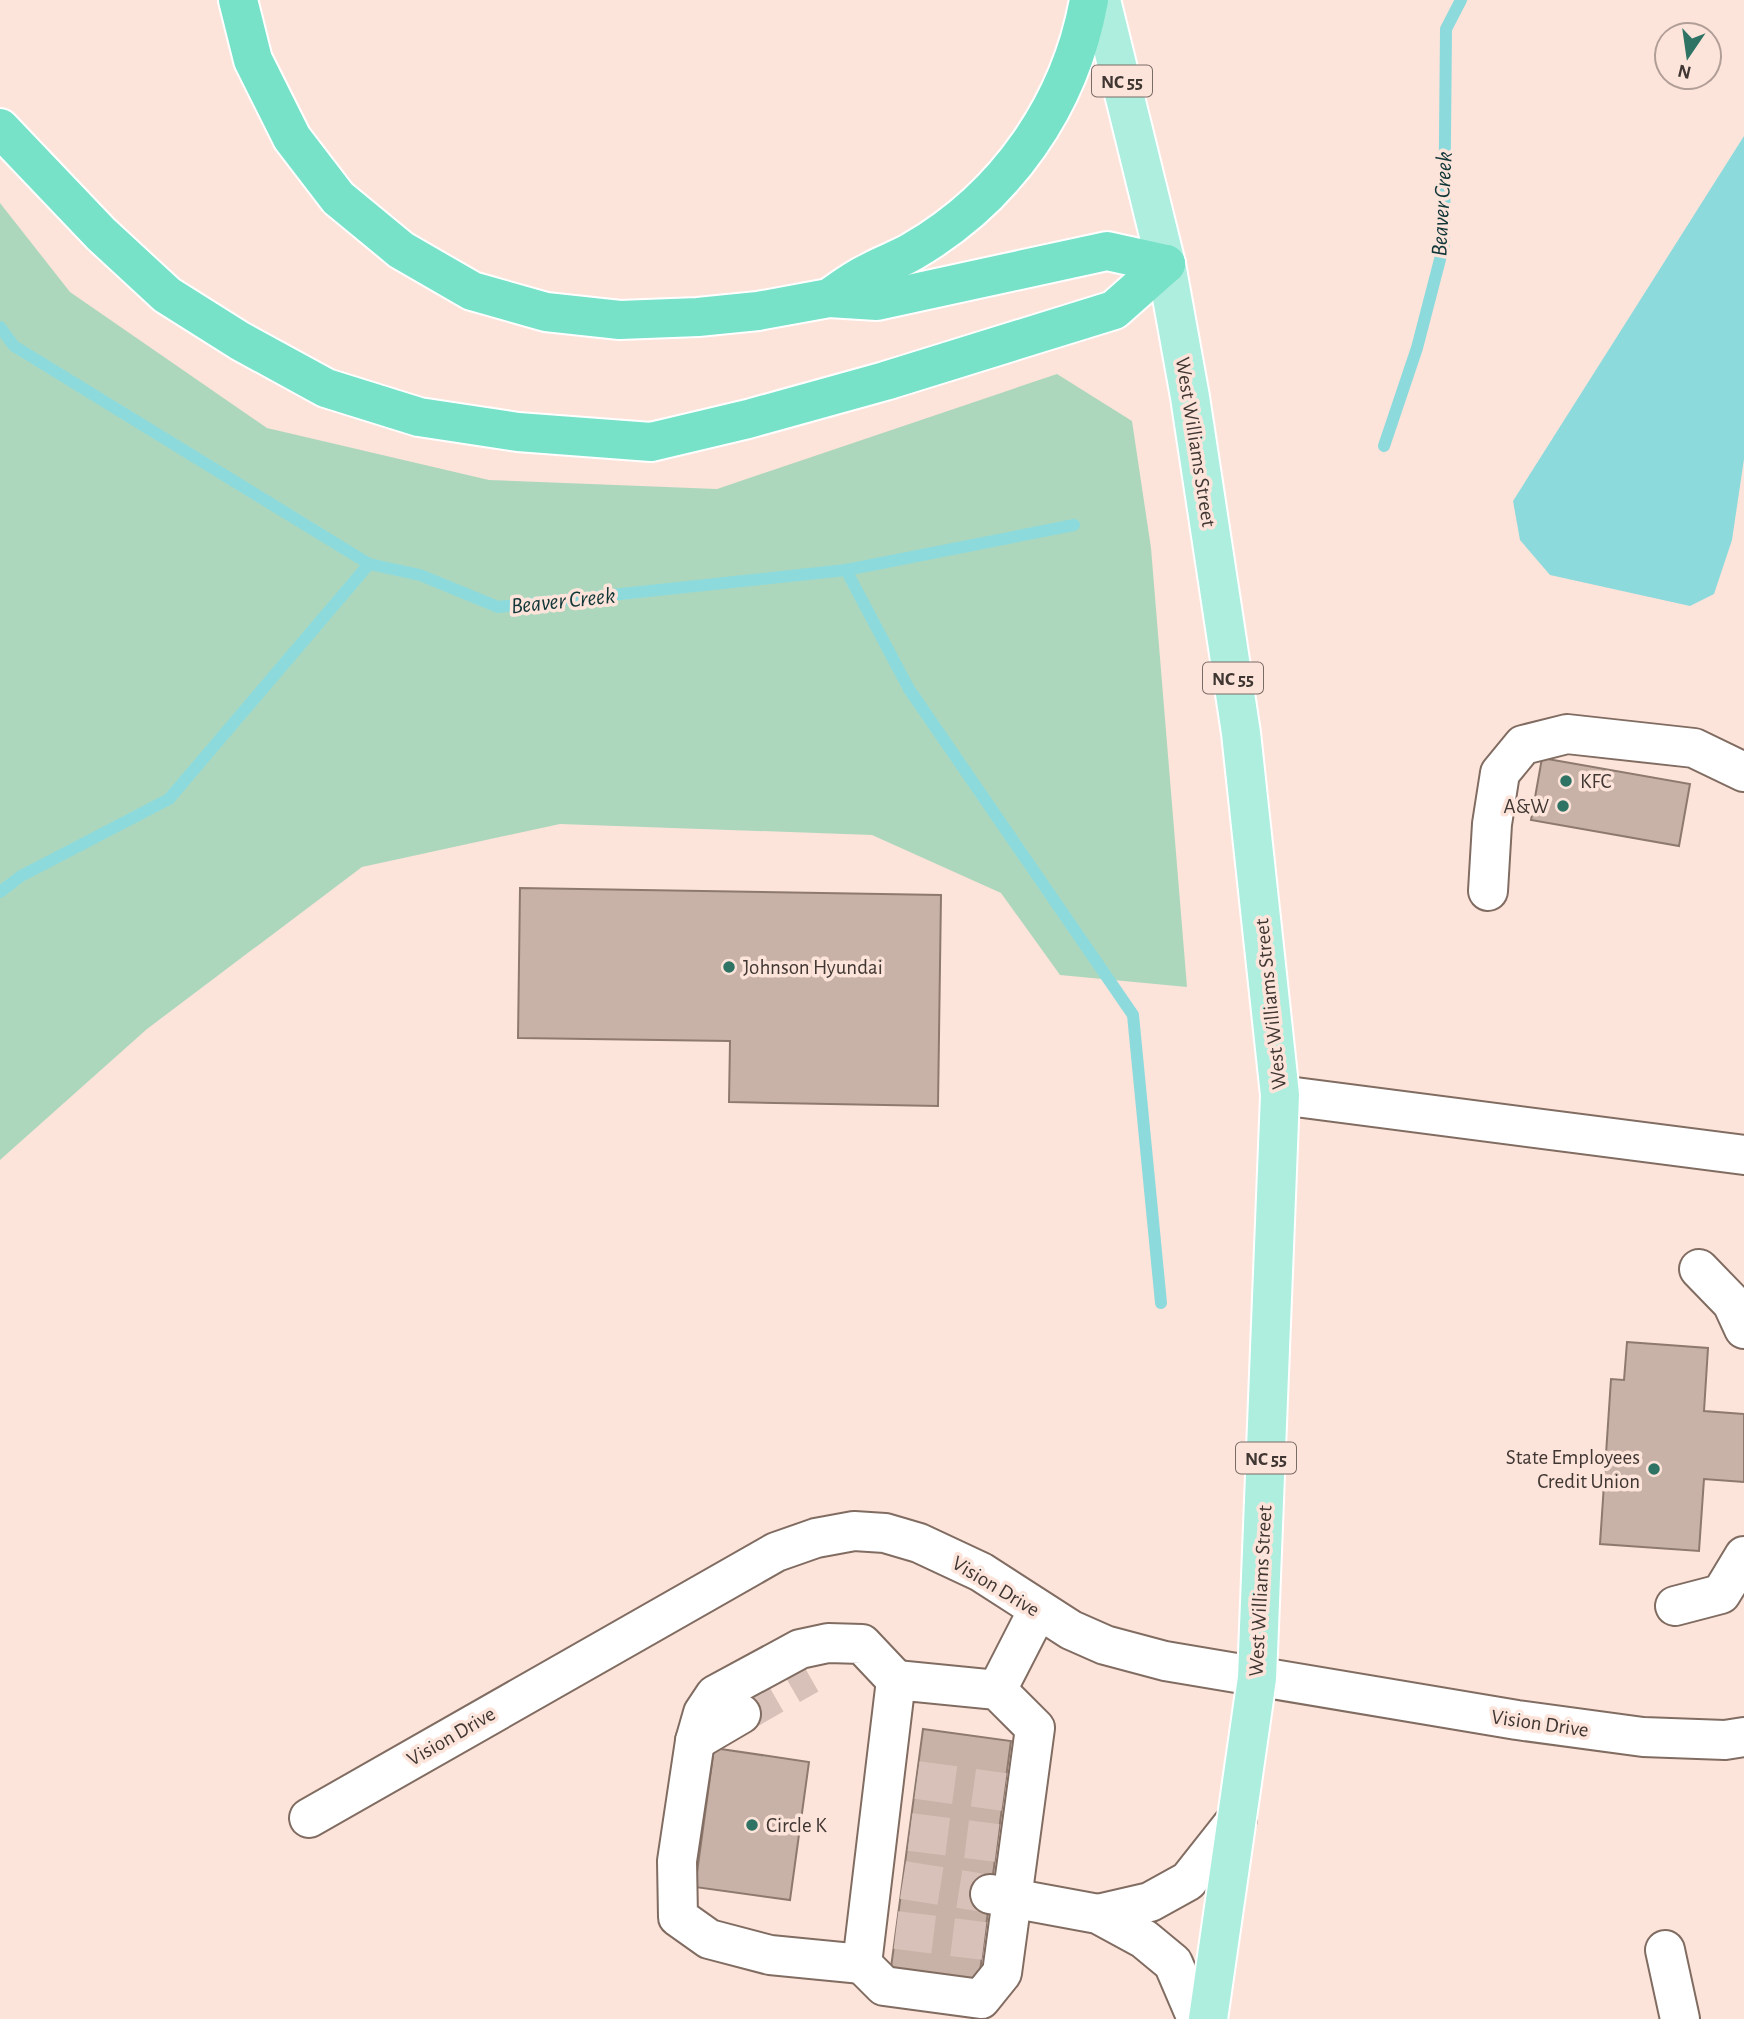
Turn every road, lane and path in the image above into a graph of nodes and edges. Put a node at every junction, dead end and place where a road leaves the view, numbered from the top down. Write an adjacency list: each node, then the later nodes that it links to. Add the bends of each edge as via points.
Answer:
1 (238, 0): 6 (highway, via 253,60 292,138 338,198 401,250 472,291 546,312 620,320 758,311)
2 (1089, 0): 6 (highway, via 1083,32 1059,96 1013,168 970,212 913,252 868,272)
3 (1101, 0): 5 (main road, West Williams Street / NC 55)
4 (0, 128): 5 (highway, via 101,234 167,295 240,341 340,392 419,417 518,432 651,442 748,419 1114,310)
5 (1166, 264): 6 (highway, via 1107,251 877,301); 9 (main road, West Williams Street / NC 55, via 1241,733)
6 (829, 298)
7 (1744, 772): 8 (street, via 1694,748 1567,734 1523,745 1500,773)
8 (1488, 891)
9 (1280, 1095): 10 (street); 18 (main road, West Williams Street / NC 55)
10 (1744, 1155)
11 (1699, 1269): 12 (street, via 1732,1303)
12 (1744, 1329)
13 (1744, 1556): 14 (street, via 1721,1594)
14 (1675, 1606)
15 (1038, 1611): 18 (street, Vision Drive, via 1105,1645); 20 (street); 24 (street, Vision Drive, via 981,1572 919,1543 885,1533 853,1531 816,1538 764,1559)
16 (862, 1644): 17 (street); 19 (street); 23 (street, via 828,1643 800,1649 715,1695 703,1713)
17 (809, 1675)
18 (1257, 1678): 22 (street, Vision Drive, via 1643,1737); 25 (main road, West Williams Street / NC 55)
19 (896, 1680): 20 (street); 29 (street, via 901,1778 881,1928)
20 (997, 1690): 26 (street, via 1035,1728 1015,1793)
21 (741, 1714): 23 (street)
22 (1744, 1737)
23 (695, 1741): 29 (street, via 677,1861 678,1917 709,1939 770,1955)
24 (309, 1818)
25 (1237, 1819): 27 (street, via 1188,1881 1150,1902); 31 (main road, West Williams Street / NC 55)
26 (1001, 1897): 27 (street); 29 (street, via 995,1942 1002,1973 981,1998 884,1986)
27 (1098, 1914): 30 (street, via 1144,1939 1174,1963)
28 (1665, 1950): 32 (street)
29 (862, 1964)
30 (1197, 2019)
31 (1208, 2019)
32 (1680, 2019)

